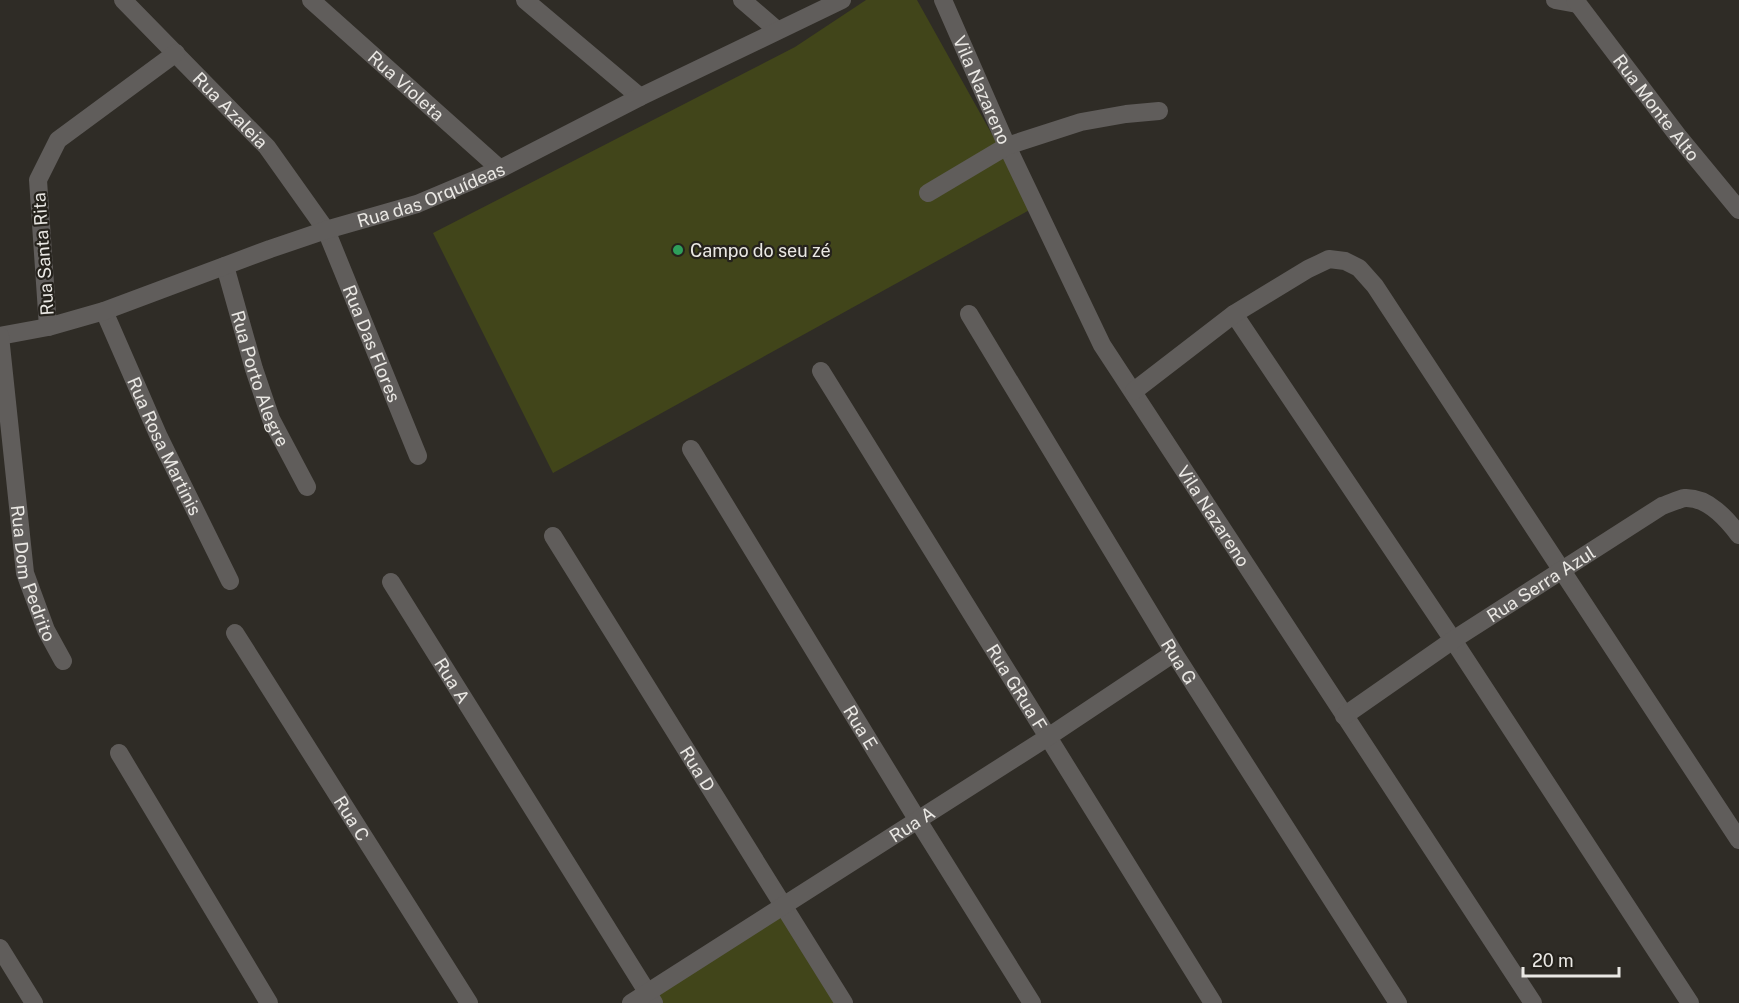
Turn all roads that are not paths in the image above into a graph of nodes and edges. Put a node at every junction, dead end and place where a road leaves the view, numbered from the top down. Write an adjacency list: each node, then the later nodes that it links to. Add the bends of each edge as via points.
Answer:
1 (123, 0): 10 (street, Rua Azaleia)
2 (311, 0): 14 (street, Rua Violeta)
3 (525, 0): 11 (street)
4 (742, 0): 9 (street)
5 (842, 0): 9 (street, Rua das Orquídeas)
6 (943, 0): 13 (street, Vila Nazareno)
7 (1555, 0): 8 (street)
8 (1576, 2): 16 (street, Rua Monte Alto)
9 (777, 30): 11 (street, Rua das Orquídeas)
10 (176, 53): 17 (street, Rua Azaleia, via 267,147); 22 (street, Rua Santa Rita, via 58,140 38,180)
11 (639, 97): 14 (street, Rua das Orquídeas)
12 (1159, 111): 13 (street, via 1082,122)
13 (1007, 146): 15 (street); 25 (street, Vila Nazareno, via 1102,345)
14 (500, 169): 17 (street, Rua das Orquídeas, via 417,204)
15 (928, 192)
16 (1739, 210)
17 (326, 230): 18 (street, Rua das Orquídeas); 27 (street, Rua Das Flores)
18 (225, 266): 19 (street, Rua das Orquídeas); 28 (street, Rua Porto Alegre, via 271,419)
19 (104, 311): 22 (street, Rua das Orquídeas); 32 (street, Rua Rosa Martinis, via 159,436)
20 (969, 314): 36 (street, Rua G)
21 (1234, 314): 25 (street); 31 (street, via 1329,259 1359,268 1375,286); 35 (street)
22 (48, 327): 23 (street, Rua das Orquídeas)
23 (0, 336): 37 (street, Rua Dom Pedrito, via 25,573 46,630)
24 (821, 371): 39 (street, Rua GRua F)
25 (1134, 391): 38 (street, Vila Nazareno)
26 (692, 449): 41 (street, Rua E)
27 (418, 456)
28 (307, 487)
29 (1739, 535): 31 (street, Rua Serra Azul, via 1706,502 1685,498 1662,506)
30 (554, 536): 43 (street, Rua D)
31 (1563, 570): 35 (street, Rua Serra Azul); 42 (street)
32 (230, 581)
33 (391, 582): 45 (street, Rua A)
34 (234, 633): 48 (street, Rua C)
35 (1453, 640): 38 (street, Rua Serra Azul); 55 (street)
36 (1174, 653): 39 (street, Rua A); 53 (street, Rua G)
37 (63, 661)
38 (1344, 716): 54 (street, Vila Nazareno)
39 (1048, 736): 41 (street, Rua A); 52 (street, Rua GRua F)
40 (119, 753): 47 (street)
41 (917, 819): 43 (street, Rua A); 51 (street, Rua E)
42 (1739, 840)
43 (782, 906): 45 (street, Rua A); 50 (street, Rua D)
44 (0, 948): 46 (street)
45 (651, 998): 49 (street, Rua A)
46 (34, 1003)
47 (269, 1003)
48 (469, 1003)
49 (631, 1003)
50 (844, 1003)
51 (1032, 1003)
52 (1212, 1003)
53 (1398, 1003)
54 (1533, 1003)
55 (1690, 1003)

